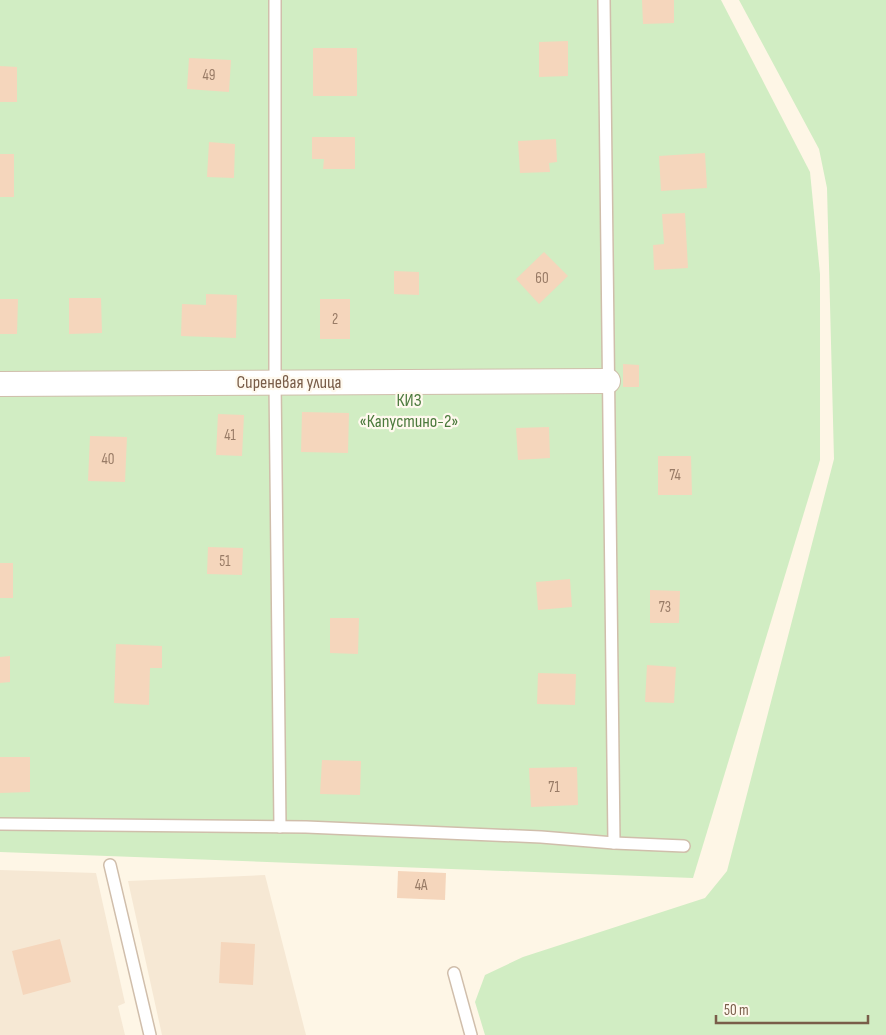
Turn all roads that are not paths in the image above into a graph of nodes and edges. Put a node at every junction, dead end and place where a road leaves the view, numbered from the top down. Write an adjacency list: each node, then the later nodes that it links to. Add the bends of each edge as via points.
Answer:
1 (275, 0): 4 (lane)
2 (604, 0): 3 (lane)
3 (608, 380): 4 (street, Сиреневая улица); 8 (lane)
4 (275, 382): 5 (street, Сиреневая улица); 7 (lane)
5 (0, 384)
6 (0, 824): 7 (lane)
7 (280, 827): 8 (lane, via 541,837)
8 (614, 844): 9 (lane)
9 (684, 846)
10 (110, 865): 12 (lane)
11 (454, 973): 13 (lane)
12 (150, 1035)
13 (471, 1035)

